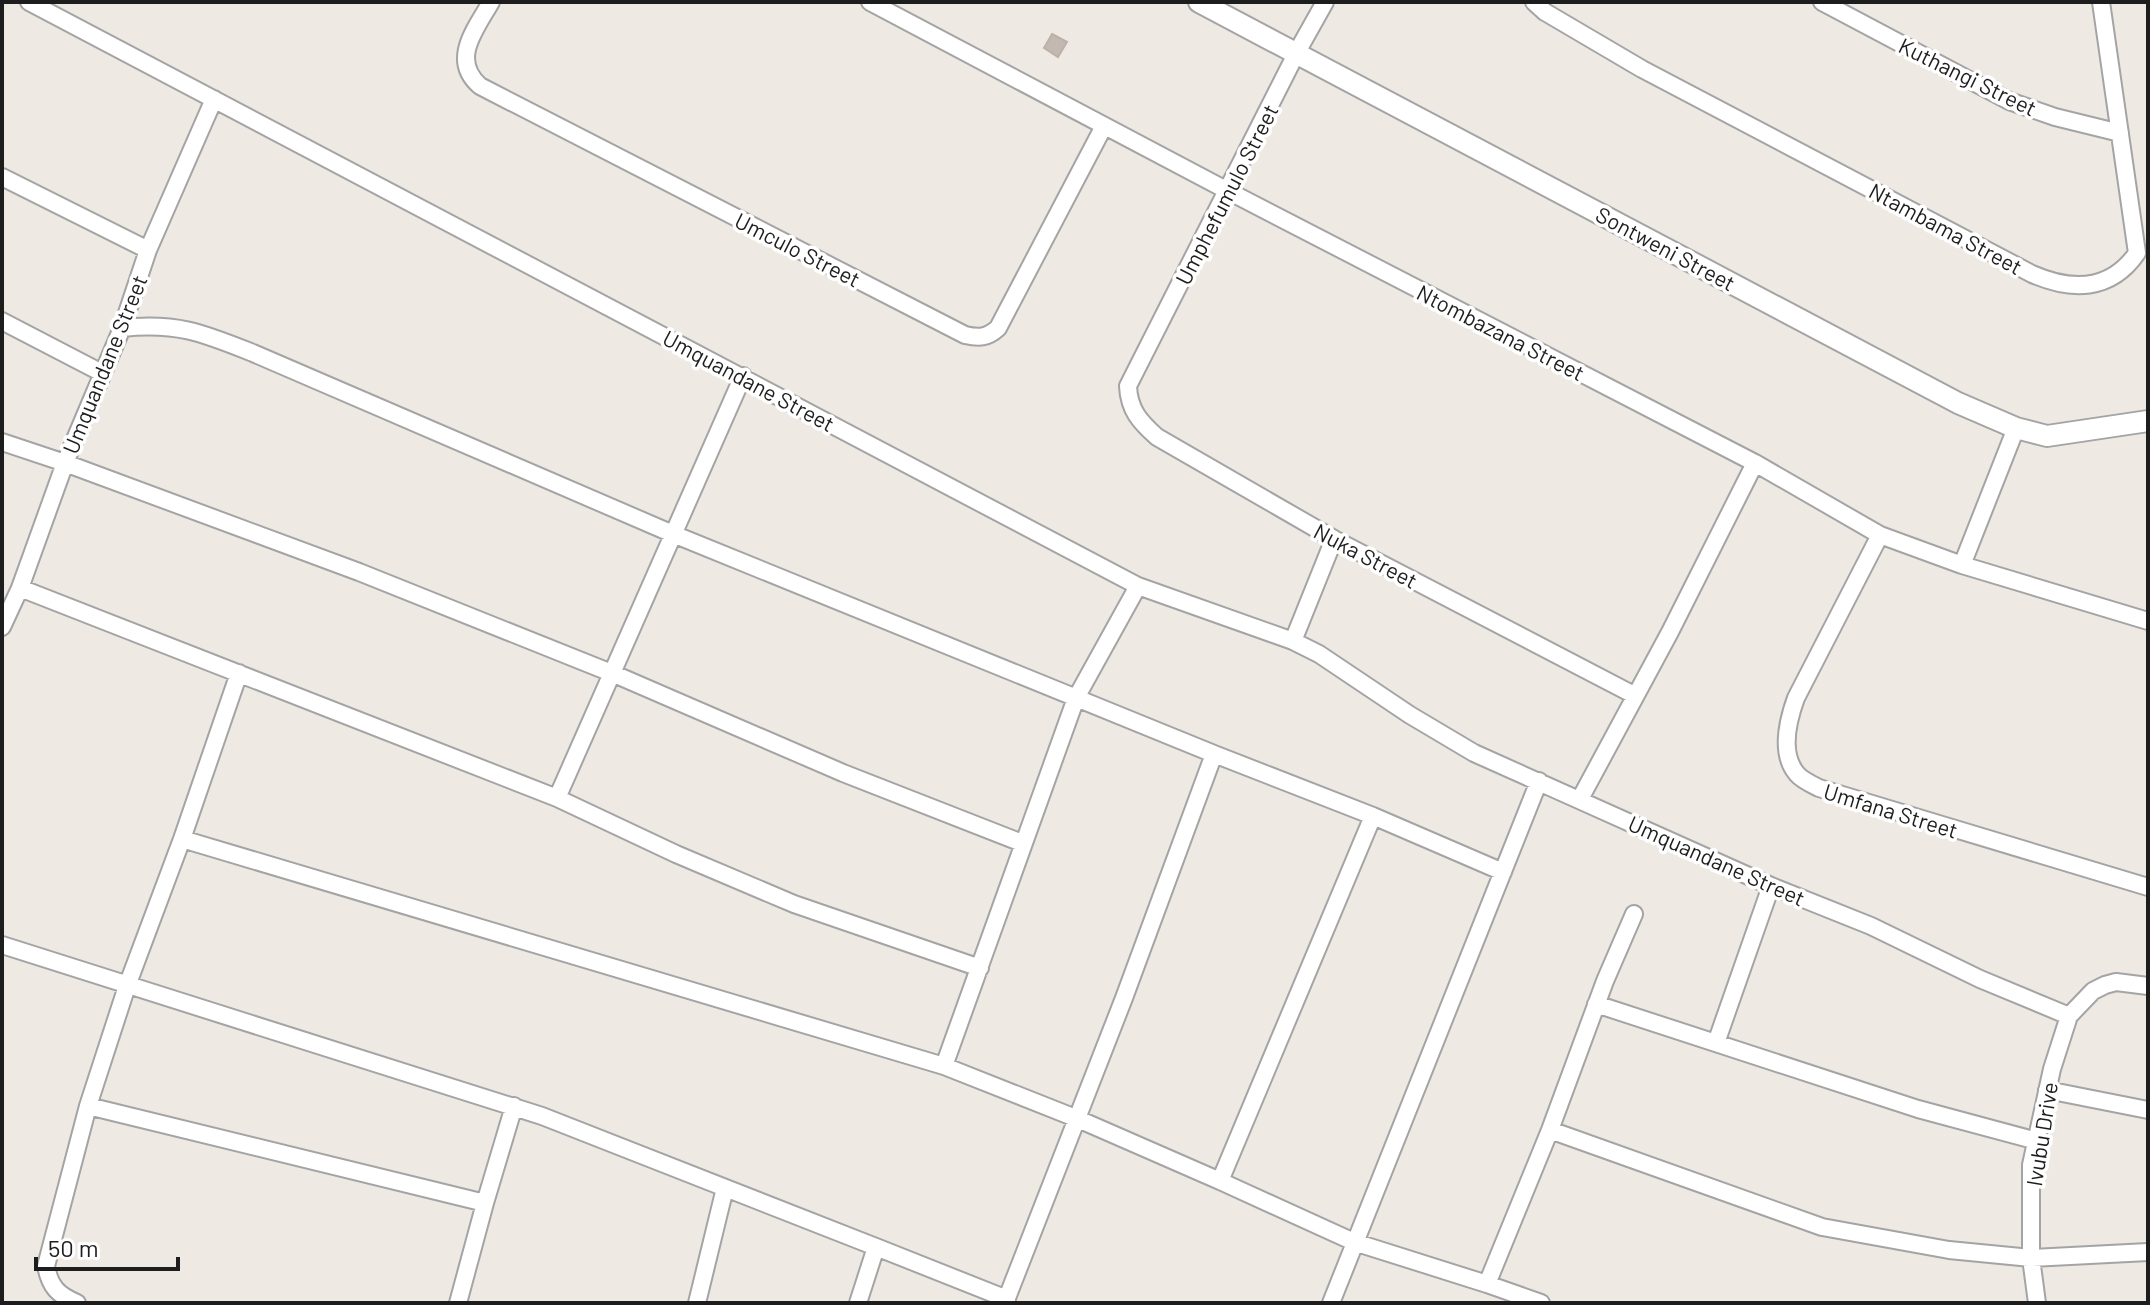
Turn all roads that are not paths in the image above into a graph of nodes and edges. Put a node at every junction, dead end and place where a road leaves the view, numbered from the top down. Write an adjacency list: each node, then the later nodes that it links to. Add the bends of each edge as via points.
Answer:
1 (29, 2): 10 (street, Umquandane Street)
2 (491, 2): 11 (street, Umculo Street, via 466,51 465,65 480,86 979,338 998,328)
3 (870, 2): 11 (street, Ntombazana Street)
4 (1199, 2): 9 (street, Sontweni Street)
5 (1325, 2): 9 (street, Umphefumulo Street)
6 (1534, 2): 12 (street, Ntambama Street, via 1642,69 2056,284 2105,281 2137,253)
7 (1822, 2): 12 (street, Kuthangi Street, via 2009,101)
8 (2101, 2): 12 (street, Ntambama Street)
9 (1297, 52): 14 (street, Umphefumulo Street); 22 (street, Sontweni Street, via 1958,403)
10 (214, 99): 15 (street, Umquandane Street); 19 (street, Umquandane Street)
11 (1104, 126): 14 (street, Ntombazana Street)
12 (2120, 133)
13 (2, 177): 15 (street)
14 (1228, 191): 20 (street, Umphefumulo Street); 25 (street, Ntombazana Street)
15 (148, 250): 17 (street, Umquandane Street)
16 (2, 321): 18 (street)
17 (122, 328): 18 (street, Umquandane Street); 26 (street, via 163,325 198,331)
18 (102, 373): 24 (street, Umquandane Street)
19 (743, 376): 26 (street); 30 (street, Umquandane Street)
20 (1128, 386): 28 (street, Nuka Street, via 1132,410 1157,437)
21 (2148, 421): 22 (street, Sontweni Street, via 2047,436)
22 (2016, 428): 29 (street)
23 (2, 442): 24 (street)
24 (65, 463): 31 (street, Umquandane Street); 36 (street)
25 (1755, 463): 27 (street, Ntombazana Street); 37 (street)
26 (673, 534): 36 (street); 38 (street)
27 (1880, 535): 29 (street, Ntombazana Street); 48 (street, Umfana Street, via 1788,720 1786,741 1798,776 1819,788)
28 (1334, 539): 34 (street); 37 (street, Nuka Street)
29 (1962, 565): 32 (street, Ntombazana Street)
30 (1138, 586): 34 (street, Umquandane Street); 38 (street)
31 (20, 588): 33 (street, Umquandane Street); 35 (street)
32 (2148, 621)
33 (2, 627)
34 (1293, 641): 40 (street, Umquandane Street, via 1474,753)
35 (239, 673): 41 (street); 44 (street)
36 (614, 674): 41 (street); 45 (street)
37 (1634, 695): 42 (street)
38 (1076, 698): 39 (street); 45 (street)
39 (1214, 754): 43 (street); 62 (street)
40 (1539, 781): 42 (street, Umquandane Street); 46 (street)
41 (557, 798): 51 (street, via 794,904)
42 (1580, 799): 47 (street, Umquandane Street)
43 (1373, 816): 46 (street); 65 (street)
44 (182, 839): 52 (street); 57 (street)
45 (1022, 843): 51 (street)
46 (1503, 872): 68 (street)
47 (1771, 886): 55 (street, Umquandane Street); 56 (street)
48 (2148, 887)
49 (1634, 914): 54 (street)
50 (2, 945): 52 (street)
51 (980, 968): 57 (street)
52 (127, 986): 59 (street); 60 (street)
53 (2148, 986): 55 (street, via 2105,985)
54 (1596, 1004): 56 (street); 63 (street)
55 (2069, 1016): 58 (street, Ivubu Drive)
56 (1716, 1043): 64 (street, via 1918,1109)
57 (944, 1066): 62 (street)
58 (2047, 1090): 61 (street); 64 (street, Ivubu Drive)
59 (88, 1106): 67 (street); 74 (street, via 46,1266 53,1289)
60 (514, 1106): 66 (street); 67 (street)
61 (2148, 1110)
62 (1078, 1119): 65 (street); 73 (street)
63 (1550, 1130): 71 (street, via 1822,1227 1949,1250); 72 (street)
64 (2037, 1141): 71 (street, Ivubu Drive, via 2031,1165)
65 (1220, 1181): 68 (street)
66 (725, 1188): 69 (street); 76 (street)
67 (485, 1203): 75 (street)
68 (1354, 1242): 72 (street); 78 (street)
69 (876, 1247): 73 (street); 77 (street)
70 (2148, 1252): 71 (street)
71 (2031, 1258): 80 (street, Ivubu Drive)
72 (1487, 1284): 79 (street)
73 (1006, 1301)
74 (77, 1303)
75 (458, 1303)
76 (697, 1303)
77 (858, 1303)
78 (1331, 1303)
79 (1541, 1303)
80 (2037, 1303)

